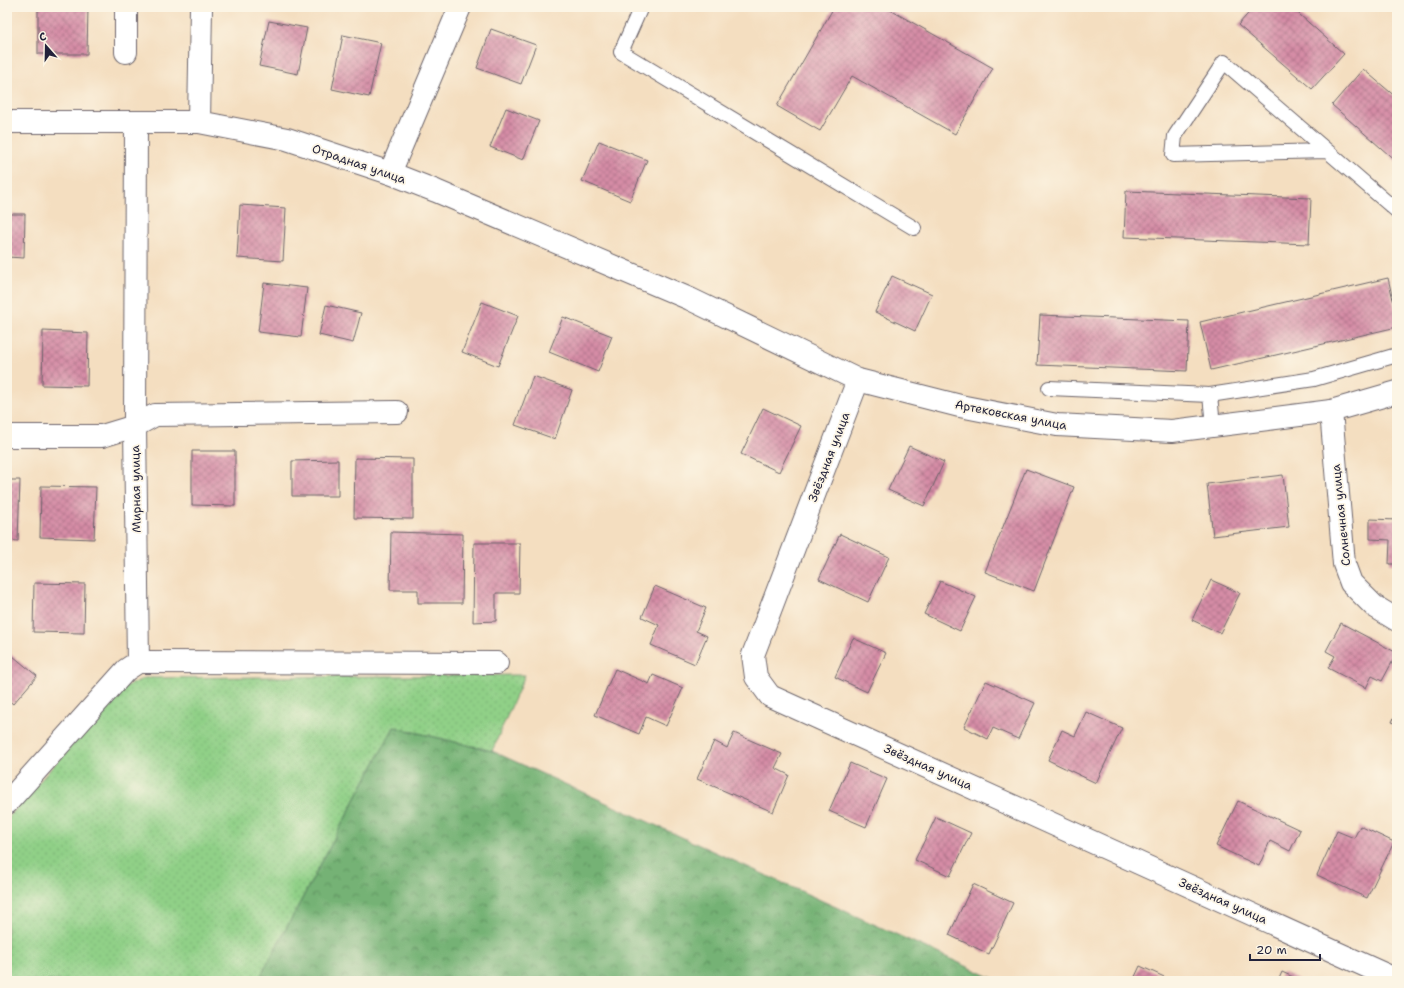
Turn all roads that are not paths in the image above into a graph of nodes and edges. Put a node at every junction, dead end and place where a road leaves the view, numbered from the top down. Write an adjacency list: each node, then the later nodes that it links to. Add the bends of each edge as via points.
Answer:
1 (126, 7): 5 (street)
2 (201, 7): 8 (street)
3 (460, 7): 10 (street)
4 (641, 7): 12 (lane, via 621,52)
5 (126, 52)
6 (7, 122): 7 (street, Отрадная улица)
7 (136, 122): 8 (street, Отрадная улица); 21 (street, Мирная улица)
8 (199, 122): 10 (street, Отрадная улица, via 287,140)
9 (1327, 151): 9 (lane, via 1204,154 1173,155 1175,136 1224,62); 11 (lane)
10 (390, 173): 13 (street, Отрадная улица)
11 (1397, 211)
12 (914, 228)
13 (690, 299): 15 (street, Артековская улица)
14 (1397, 356): 18 (lane, via 1314,379)
15 (858, 380): 22 (street, Артековская улица, via 960,406 1057,425 1172,431); 28 (street, Звёздная улица, via 753,655 756,678 770,696)
16 (1049, 388): 18 (lane)
17 (1397, 392): 19 (street, Артековская улица)
18 (1210, 396): 22 (lane)
19 (1331, 411): 22 (street, Артековская улица); 24 (street, Солнечная улица, via 1344,564 1351,583 1374,606)
20 (397, 412): 21 (street, via 154,415)
21 (135, 426): 23 (street, via 102,436); 25 (street, Мирная улица)
22 (1213, 426)
23 (7, 436)
24 (1397, 620)
25 (138, 662): 26 (street); 27 (street, via 126,670)
26 (497, 663)
27 (7, 803)
28 (1397, 980)

